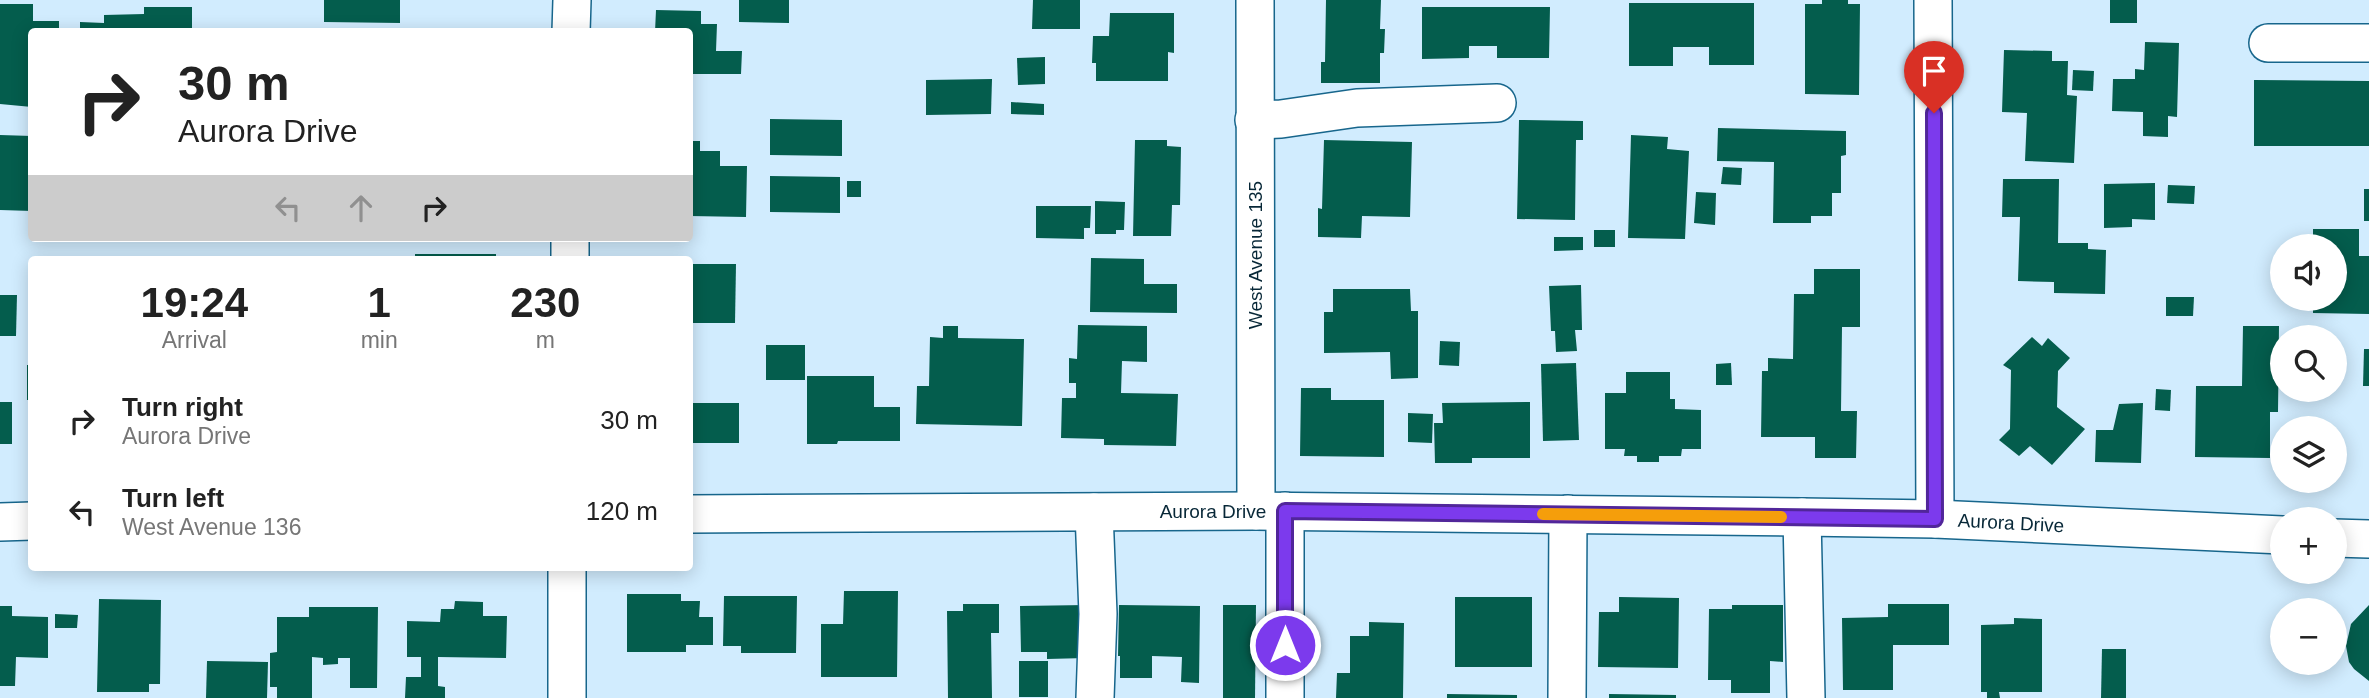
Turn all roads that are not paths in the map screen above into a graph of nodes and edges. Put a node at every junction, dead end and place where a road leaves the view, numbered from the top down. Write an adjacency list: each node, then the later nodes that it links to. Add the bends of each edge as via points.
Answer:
1 (572, 0): 4 (street)
2 (1255, 0): 8 (street, West Avenue 135)
3 (1933, 0): 14 (street)
4 (571, 28)
5 (2268, 43): 6 (street)
6 (2369, 43)
7 (1497, 103): 8 (street, via 1357,108)
8 (1254, 120): 9 (street, West Avenue 135)
9 (1270, 511): 10 (street, Aurora Drive); 12 (street, Aurora Drive); 23 (street, West Avenue 135)
10 (1094, 512): 11 (street, Aurora Drive); 22 (street)
11 (693, 514)
12 (1568, 514): 13 (street, Aurora Drive); 24 (street)
13 (1802, 517): 14 (street, Aurora Drive); 25 (street)
14 (1935, 519): 17 (street, Aurora Drive)
15 (28, 521): 16 (street)
16 (0, 522)
17 (2270, 534)
18 (2347, 538): 19 (street)
19 (2369, 539)
20 (568, 571): 21 (street)
21 (567, 698)
22 (1095, 698)
23 (1285, 698)
24 (1567, 698)
25 (1805, 698)

